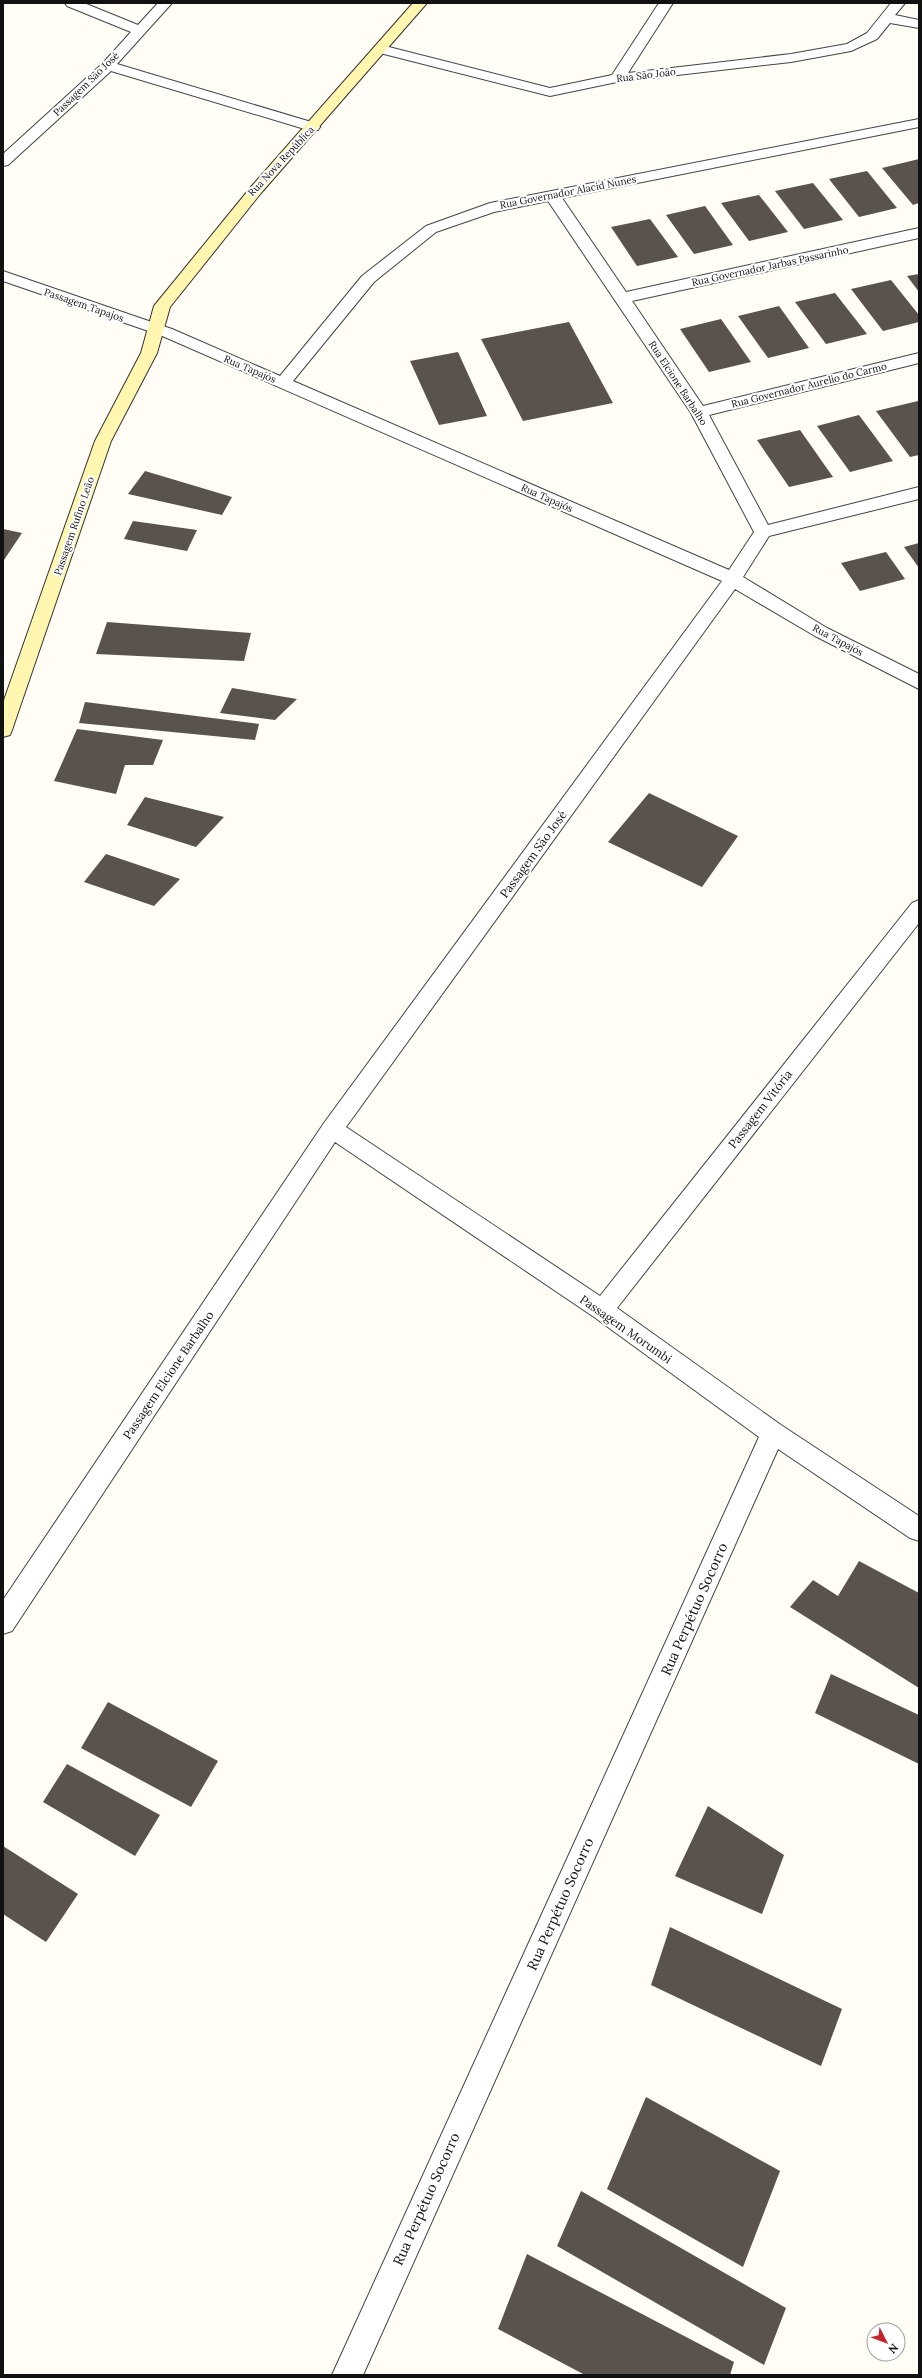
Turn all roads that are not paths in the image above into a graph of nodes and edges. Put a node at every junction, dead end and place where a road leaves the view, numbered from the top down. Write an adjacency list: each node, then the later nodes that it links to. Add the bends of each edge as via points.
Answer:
1 (72, 3): 8 (street)
2 (165, 3): 8 (street, Passagem São José)
3 (420, 3): 9 (street, Rua Nova República)
4 (666, 3): 11 (street)
5 (898, 3): 6 (street, Rua São João)
6 (887, 18): 7 (street); 11 (street, Rua São João, via 872,36 851,47 791,58)
7 (919, 24)
8 (139, 30): 10 (street, Passagem São José)
9 (381, 49): 11 (street, Rua São João, via 550,92); 13 (street, Rua Nova República)
10 (108, 66): 13 (street); 14 (street, Passagem São José)
11 (618, 78)
12 (919, 123): 15 (street, Rua Governador Alacid Nunes)
13 (313, 127): 19 (street, Rua Nova República, via 248,197 188,271 156,318)
14 (3, 162)
15 (552, 195): 18 (street, Rua Elcione Barbalho); 21 (street, Rua Governador Alacid Nunes, via 490,208 431,229 368,279)
16 (919, 234): 18 (street, Rua Governador Jarbas Passarinho)
17 (3, 276): 19 (street, Passagem Tapajos)
18 (622, 298): 22 (street, Rua Elcione Barbalho)
19 (160, 330): 21 (street, Rua Tapajós); 27 (street, Passagem Rufino Leão, via 103,441)
20 (919, 358): 22 (street, Rua Governador Aurelio do Carmo)
21 (283, 383): 25 (street, Rua Tapajós)
22 (699, 412): 24 (street, Rua Elcione Barbalho)
23 (919, 493): 24 (street)
24 (763, 532): 25 (street)
25 (733, 579): 26 (street, Rua Tapajós, via 822,632); 29 (street, Passagem São José)
26 (919, 682)
27 (3, 730)
28 (919, 908): 30 (street, Passagem Vitória)
29 (332, 1129): 30 (street, Passagem Morumbi); 33 (street, Passagem Elcione Barbalho)
30 (602, 1310): 31 (street, Passagem Morumbi)
31 (773, 1433): 32 (street, Passagem Morumbi); 34 (street, Rua Perpétuo Socorro)
32 (919, 1530)
33 (3, 1622)
34 (347, 2375)

